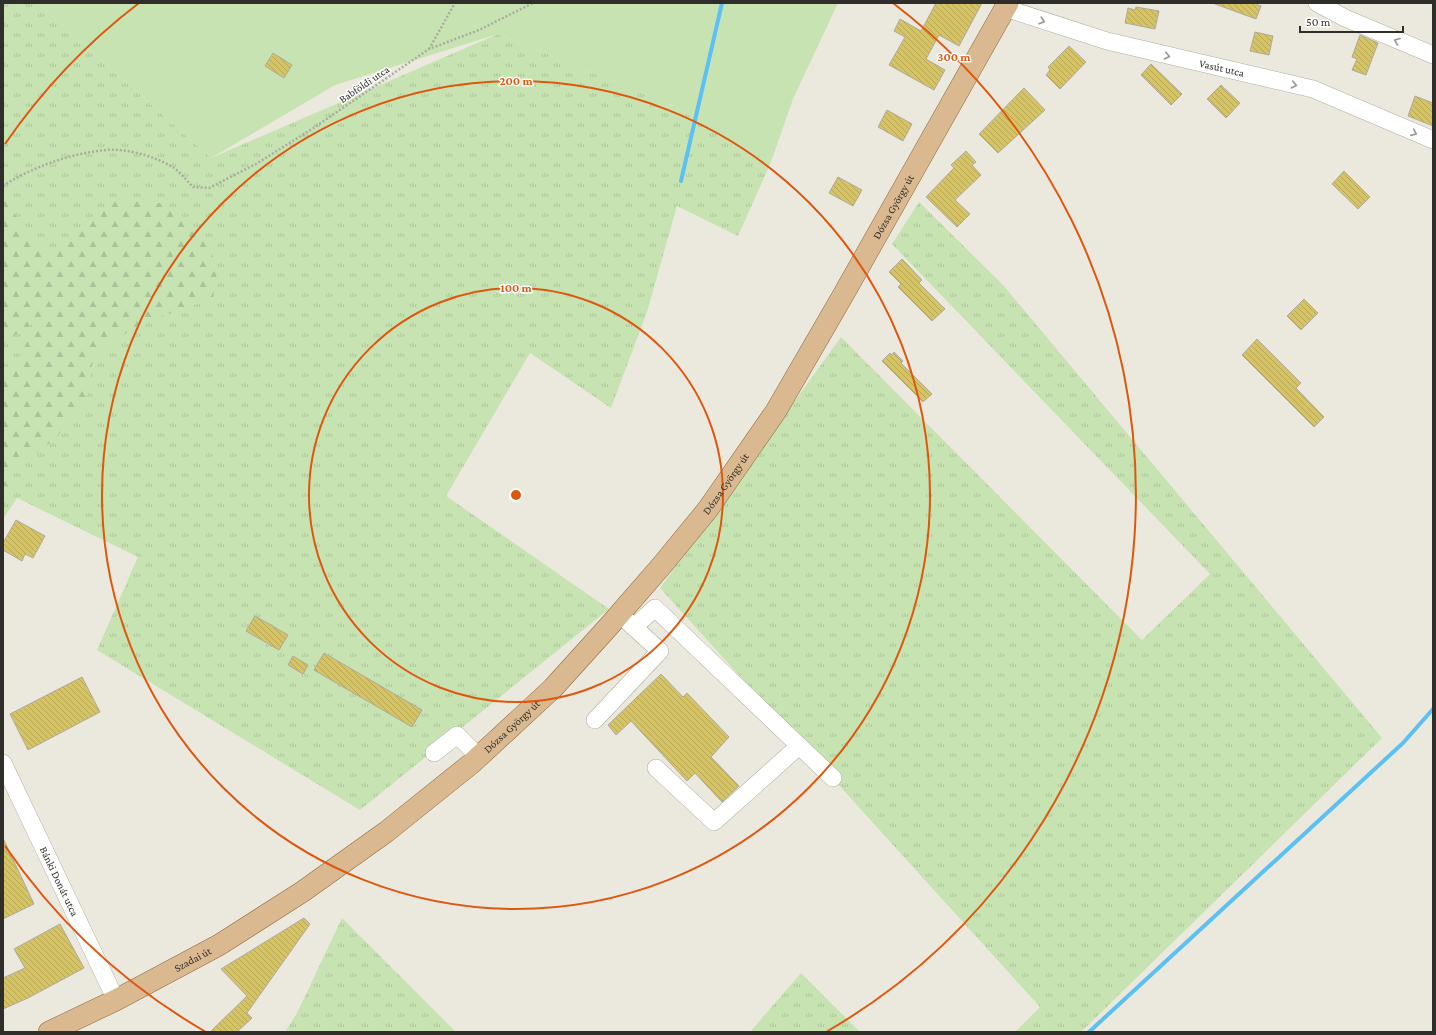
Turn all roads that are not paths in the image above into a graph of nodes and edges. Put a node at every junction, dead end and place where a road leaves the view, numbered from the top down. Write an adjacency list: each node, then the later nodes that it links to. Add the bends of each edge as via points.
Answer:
1 (1317, 3): 3 (street, one-way to 1, via 1345,18)
2 (1007, 6): 4 (street, Vasút utca, one-way to 4, via 1107,41 1313,89); 5 (main road, Dózsa György út, via 776,410 708,509 664,564)
3 (1433, 55)
4 (1433, 140)
5 (627, 621): 6 (street, via 660,651); 7 (street, via 655,608); 9 (main road, Dózsa György út)
6 (595, 720)
7 (798, 746): 11 (street, via 714,822); 12 (street)
8 (434, 753): 9 (street, via 457,735)
9 (479, 757): 13 (main road, Dózsa György út, via 386,832)
10 (3, 763): 14 (street, Bánki Donát utca)
11 (656, 768)
12 (833, 778)
13 (329, 873): 14 (main road, Szadai út, via 219,945)
14 (116, 1000): 15 (main road, Szadai út)
15 (49, 1032)

